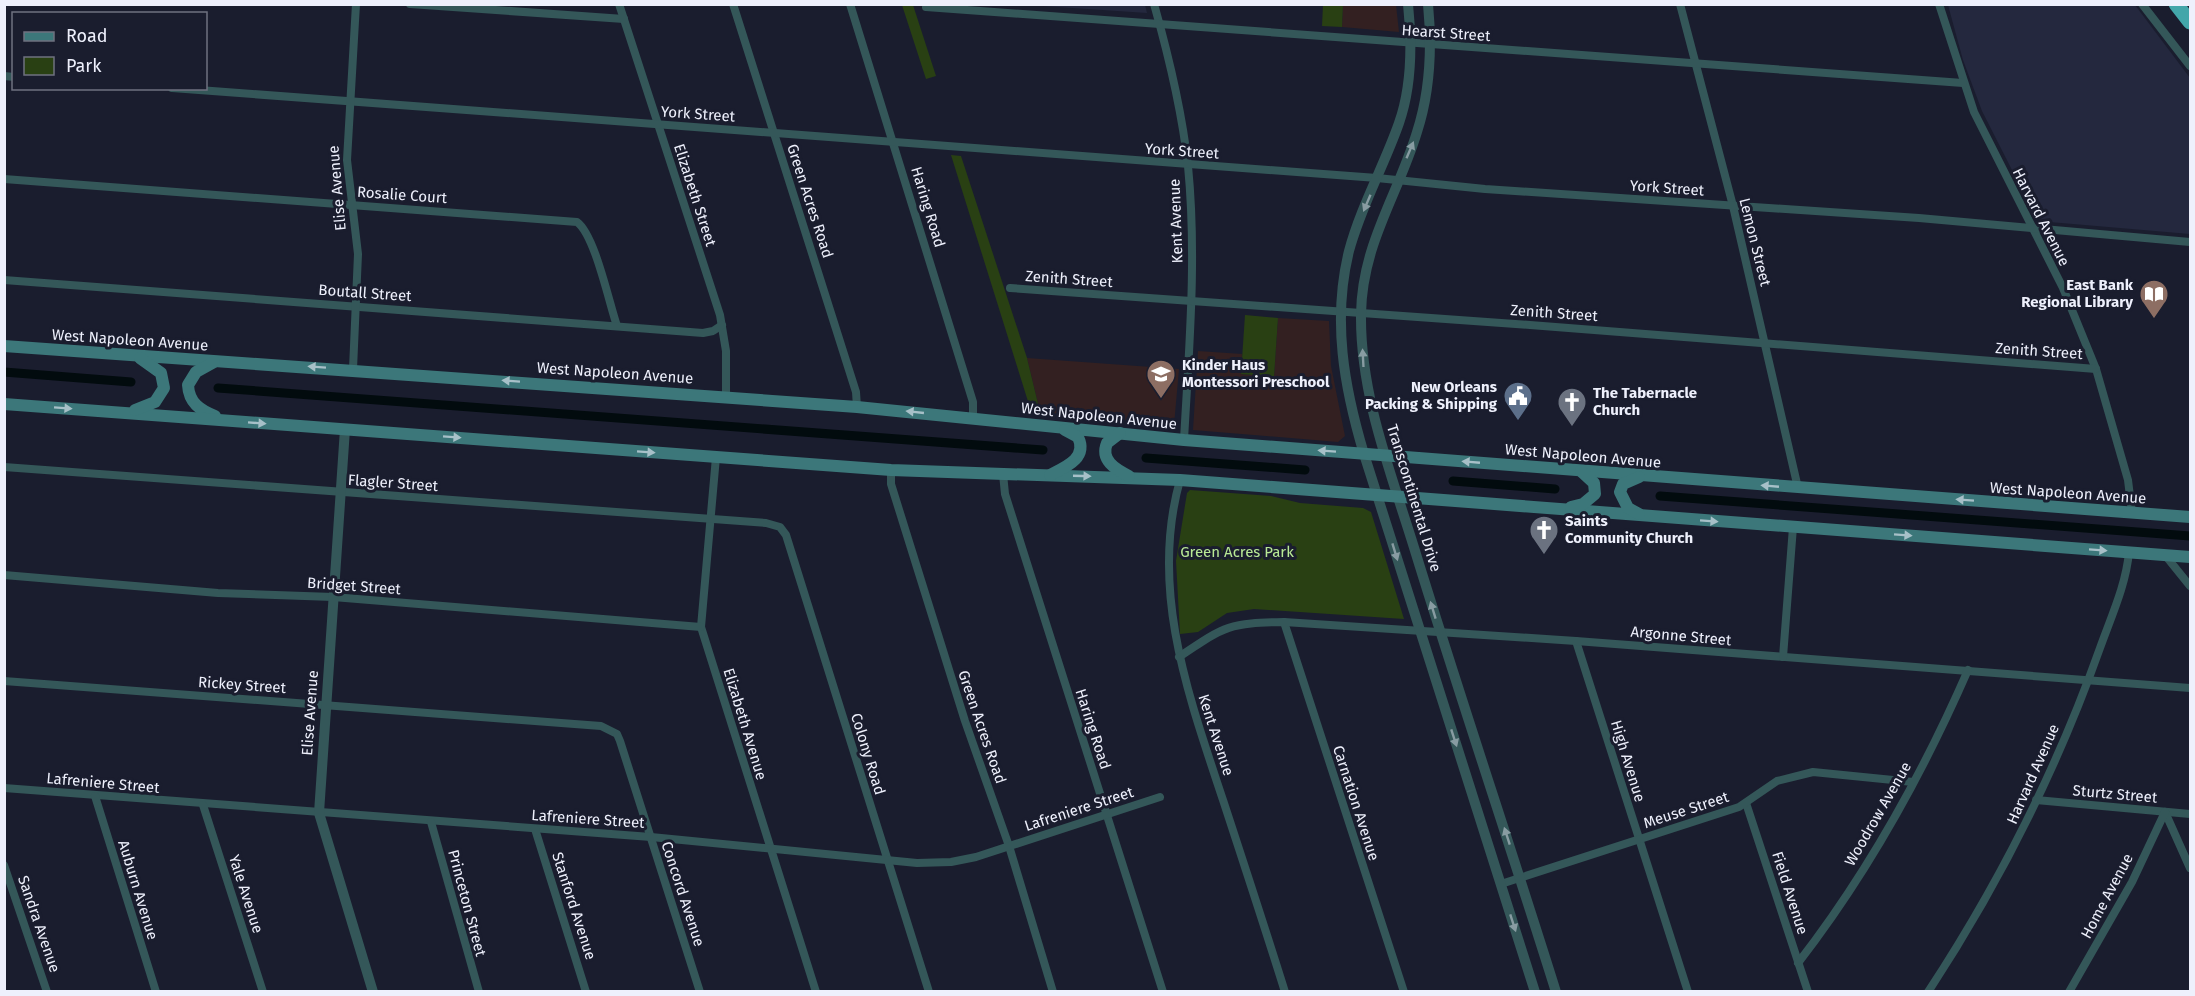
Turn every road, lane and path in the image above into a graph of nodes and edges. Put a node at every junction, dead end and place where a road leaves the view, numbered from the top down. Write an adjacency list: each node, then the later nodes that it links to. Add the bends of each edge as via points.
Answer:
1 (356, 4): 23 (street, Elise Avenue)
2 (410, 4): 14 (street)
3 (619, 4): 14 (street, Elizabeth Street)
4 (733, 4): 25 (street, Green Acres Road)
5 (850, 4): 26 (street, Haring Road)
6 (1154, 4): 16 (street, Kent Avenue)
7 (1408, 4): 17 (street)
8 (1428, 4): 18 (street, Transcontinental Drive)
9 (1680, 4): 19 (street, Lemon Street)
10 (1939, 4): 21 (street, Harvard Avenue)
11 (2142, 4): 20 (street)
12 (2176, 4): 15 (highway)
13 (926, 7): 16 (street, Hearst Street)
14 (624, 19): 24 (street, Elizabeth Street)
15 (2190, 22)
16 (1160, 24): 17 (street, Hearst Street); 27 (street, Kent Avenue)
17 (1410, 44): 18 (street, Hearst Street); 28 (street, via 1402,113)
18 (1430, 46): 19 (street, Hearst Street); 30 (street, Transcontinental Drive, one-way to 18, via 1417,134 1425,102)
19 (1694, 65): 21 (street, Hearst Street); 32 (street, Lemon Street)
20 (2190, 66)
21 (1963, 83): 33 (street, Harvard Avenue)
22 (197, 90): 23 (street, York Street)
23 (349, 102): 24 (street, York Street); 31 (street, Elise Avenue, via 347,160)
24 (658, 125): 25 (street, York Street); 41 (street, Elizabeth Street)
25 (774, 133): 26 (street, York Street); 51 (street, Green Acres Road)
26 (895, 143): 27 (street, York Street); 53 (street, Haring Road, via 973,402)
27 (1188, 165): 28 (street, York Street); 37 (street, Kent Avenue)
28 (1377, 178): 30 (street, York Street); 39 (street, one-way to 39, via 1349,253)
29 (4, 179): 31 (street, Rosalie Court)
30 (1397, 180): 32 (street, York Street); 40 (street, Transcontinental Drive, via 1374,236)
31 (353, 204): 38 (street, Elise Avenue, via 358,254); 42 (street, Rosalie Court, via 577,222 590,242)
32 (1733, 206): 33 (street, York Street); 43 (street, Lemon Street)
33 (2031, 229): 34 (street, York Street); 48 (street, Harvard Avenue, via 2063,288)
34 (2190, 242)
35 (4, 280): 38 (street, Boutall Street)
36 (1010, 288): 37 (street, Zenith Street)
37 (1191, 302): 39 (street, Zenith Street); 58 (street, Kent Avenue)
38 (357, 307): 42 (street, Boutall Street); 47 (street, Elise Avenue)
39 (1341, 313): 40 (street, Zenith Street); 59 (street, via 1341,354 1348,400)
40 (1361, 315): 43 (street, Zenith Street); 60 (street, Transcontinental Drive, one-way to 40, via 1364,376)
41 (722, 325): 42 (street, Boutall Street, via 703,333); 49 (street, Elizabeth Street)
42 (617, 326)
43 (1766, 345): 48 (street, Zenith Street); 70 (street, Lemon Street)
44 (4, 346): 45 (main road, West Napoleon Avenue)
45 (134, 355): 46 (main road, West Napoleon Avenue); 52 (main road, via 161,373 164,388 147,407)
46 (218, 360): 47 (main road, West Napoleon Avenue, one-way to 46); 54 (main road, via 196,372 189,392 196,406)
47 (353, 369): 49 (main road, West Napoleon Avenue, one-way to 47)
48 (2096, 369): 75 (street, Harvard Avenue, via 2128,480)
49 (726, 396): 51 (main road, West Napoleon Avenue)
50 (4, 404): 52 (main road, one-way to 52)
51 (857, 406): 53 (main road, West Napoleon Avenue, one-way to 51)
52 (122, 413): 54 (main road)
53 (973, 418): 55 (main road, West Napoleon Avenue)
54 (224, 420): 56 (main road, one-way to 56)
55 (1060, 427): 57 (main road, West Napoleon Avenue); 66 (main road, via 1078,437 1081,447 1074,461)
56 (345, 429): 61 (main road, one-way to 61); 71 (street, Elise Avenue)
57 (1120, 433): 58 (main road, West Napoleon Avenue); 68 (main road, via 1107,443 1105,456)
58 (1184, 440): 59 (main road, West Napoleon Avenue, one-way to 58)
59 (1364, 454): 60 (main road, West Napoleon Avenue); 72 (street)
60 (1386, 455): 64 (main road, West Napoleon Avenue, one-way to 60); 73 (street, Transcontinental Drive)
61 (716, 457): 63 (main road); 78 (street, Elizabeth Avenue)
62 (4, 467): 71 (street, Flagler Street)
63 (891, 470): 65 (main road); 115 (street, Green Acres Road, via 891,484 914,566)
64 (1580, 471): 67 (main road, West Napoleon Avenue); 74 (main road, via 1594,483 1594,494 1583,504)
65 (1003, 474): 66 (main road); 109 (street, Haring Road, via 1005,494)
66 (1049, 476): 68 (main road, one-way to 68)
67 (1643, 476): 70 (main road, West Napoleon Avenue, one-way to 67); 76 (main road, via 1623,484 1620,492 1628,508)
68 (1133, 478): 69 (main road)
69 (1180, 480): 72 (main road); 92 (street, Kent Avenue, via 1169,568)
70 (1798, 488): 75 (main road, West Napoleon Avenue, one-way to 70)
71 (342, 493): 78 (street, Flagler Street); 86 (street, Elise Avenue)
72 (1377, 496): 73 (main road); 89 (street, one-way to 89)
73 (1399, 498): 74 (main road); 90 (street, Transcontinental Drive, one-way to 73)
74 (1561, 510): 76 (main road)
75 (2132, 513): 77 (main road, West Napoleon Avenue)
76 (1641, 516): 80 (main road, one-way to 80)
77 (2190, 517)
78 (711, 519): 79 (street, Flagler Street); 88 (street, Elizabeth Avenue)
79 (780, 526): 117 (street, Colony Road)
80 (1793, 527): 81 (main road, one-way to 81); 93 (street)
81 (2129, 552): 82 (main road); 95 (street, Harvard Avenue, via 2123,583)
82 (2165, 555): 83 (main road); 85 (street)
83 (2190, 557)
84 (4, 575): 86 (street, Bridget Street, via 218,593)
85 (2190, 586)
86 (333, 597): 88 (street, Bridget Street); 98 (street, Elise Avenue)
87 (1284, 622): 89 (street, Argonne Street); 92 (street, Argonne Street, via 1226,627); 137 (street, Carnation Avenue)
88 (701, 627): 116 (street, Elizabeth Avenue)
89 (1419, 630): 90 (street, Argonne Street); 121 (street, one-way to 121)
90 (1440, 631): 91 (street, Argonne Street); 120 (street, Transcontinental Drive, one-way to 90)
91 (1576, 641): 93 (street, Argonne Street); 114 (street, High Avenue)
92 (1179, 657): 136 (street, Kent Avenue)
93 (1783, 657): 94 (street, Argonne Street)
94 (1968, 670): 95 (street, Argonne Street); 100 (street, Woodrow Avenue)
95 (2089, 680): 97 (street, Argonne Street); 104 (street, Harvard Avenue)
96 (4, 681): 98 (street, Rickey Street)
97 (2190, 688)
98 (324, 704): 99 (street, Rickey Street, via 601,726); 108 (street, Elise Avenue)
99 (618, 736): 113 (street, Concord Avenue)
100 (1913, 782): 105 (street, Meuse Street, via 1813,772 1777,781); 124 (street, Woodrow Avenue, via 1828,925)
101 (4, 788): 102 (street, Lafreniere Street)
102 (95, 796): 106 (street, Lafreniere Street); 126 (street, Auburn Avenue)
103 (1160, 797): 109 (street, Lafreniere Street)
104 (2036, 800): 107 (street, Sturtz Street); 142 (street, Harvard Avenue, via 1985,901)
105 (1746, 803): 114 (street, Meuse Street); 124 (street, Field Avenue)
106 (203, 805): 108 (street, Lafreniere Street); 127 (street, Yale Avenue)
107 (2164, 812): 110 (street, Sturtz Street); 119 (street); 143 (street, Home Avenue, via 2132,882)
108 (319, 813): 111 (street, Lafreniere Street); 128 (street, Elise Avenue)
109 (1106, 814): 115 (street, Lafreniere Street); 135 (street, Haring Road)
110 (2190, 814)
111 (431, 822): 112 (street, Lafreniere Street); 129 (street, Princeton Street)
112 (535, 829): 113 (street, Lafreniere Street); 130 (street, Stanford Avenue)
113 (651, 837): 116 (street, Lafreniere Street); 131 (street, Concord Avenue)
114 (1639, 839): 120 (street, Meuse Street); 140 (street, High Avenue)
115 (1009, 846): 117 (street, Lafreniere Street, via 951,862); 134 (street, Green Acres Road)
116 (770, 847): 117 (street, Lafreniere Street); 132 (street, Elizabeth Avenue)
117 (887, 860): 133 (street, Colony Road)
118 (4, 865): 123 (street, Sandra Avenue)
119 (2190, 868)
120 (1520, 878): 121 (street, Meuse Street); 139 (street, Transcontinental Drive)
121 (1501, 884): 138 (street, one-way to 138)
122 (4, 897): 123 (street)
123 (15, 898): 125 (street, Sandra Avenue)
124 (1798, 963): 141 (street, Field Avenue)
125 (47, 992)
126 (156, 992)
127 (263, 992)
128 (373, 992)
129 (478, 992)
130 (586, 992)
131 (700, 992)
132 (816, 992)
133 (929, 992)
134 (1053, 992)
135 (1163, 992)
136 (1285, 992)
137 (1404, 992)
138 (1535, 992)
139 (1556, 992)
140 (1688, 992)
141 (1808, 992)
142 (1928, 992)
143 (2069, 992)

